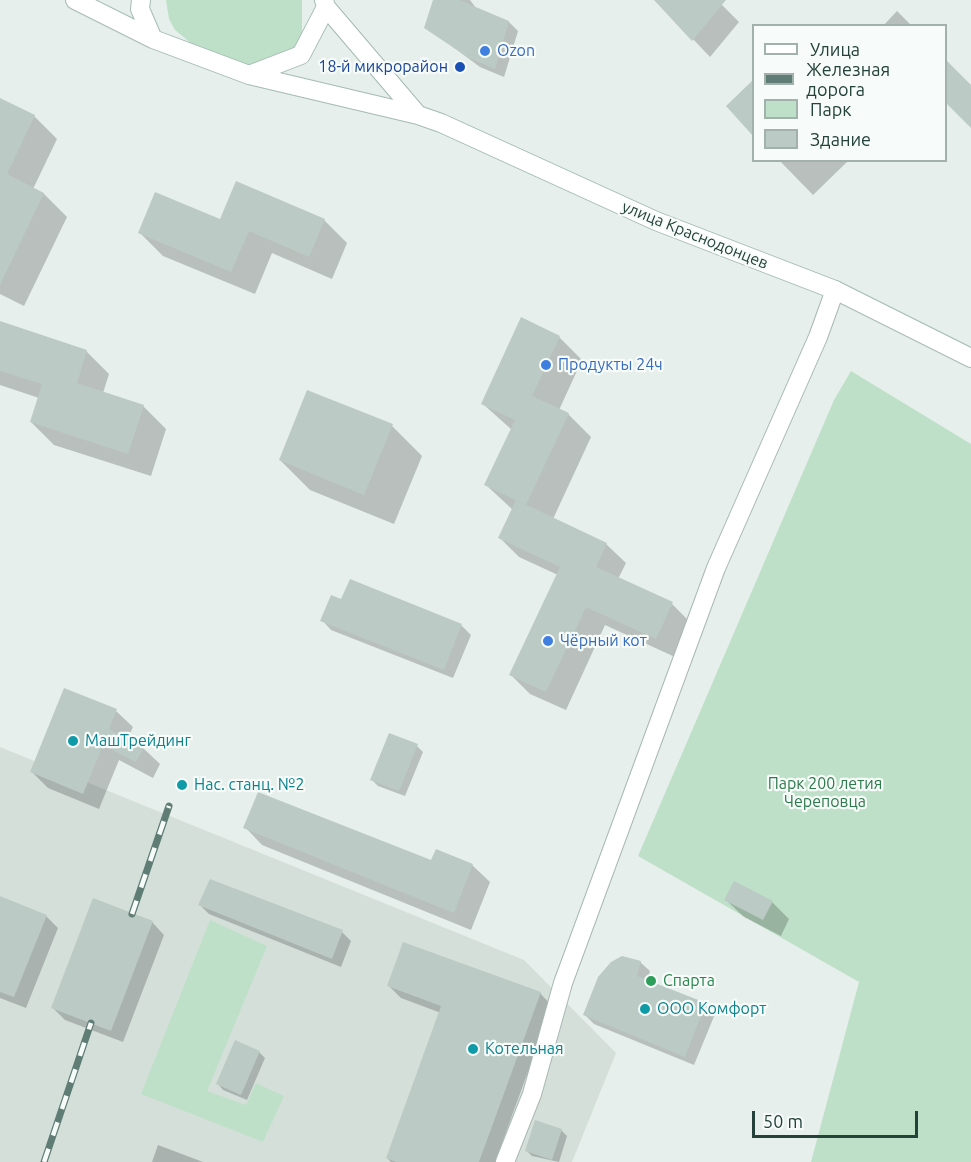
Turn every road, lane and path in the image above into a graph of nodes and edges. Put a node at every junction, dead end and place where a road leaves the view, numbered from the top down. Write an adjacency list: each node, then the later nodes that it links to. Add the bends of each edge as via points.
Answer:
1 (75, 0): 4 (main road)
2 (141, 0): 4 (main road, via 140,9)
3 (325, 3): 5 (main road, via 301,55); 6 (main road, улица Краснодонцев)
4 (153, 39): 5 (main road, улица Краснодонцев)
5 (249, 75): 6 (main road, улица Краснодонцев)
6 (418, 115): 7 (main road, улица Краснодонцев, via 656,221)
7 (835, 290): 8 (main road, улица Краснодонцев); 9 (main road, via 716,568 563,983 532,1094)
8 (971, 358)
9 (504, 1162)

